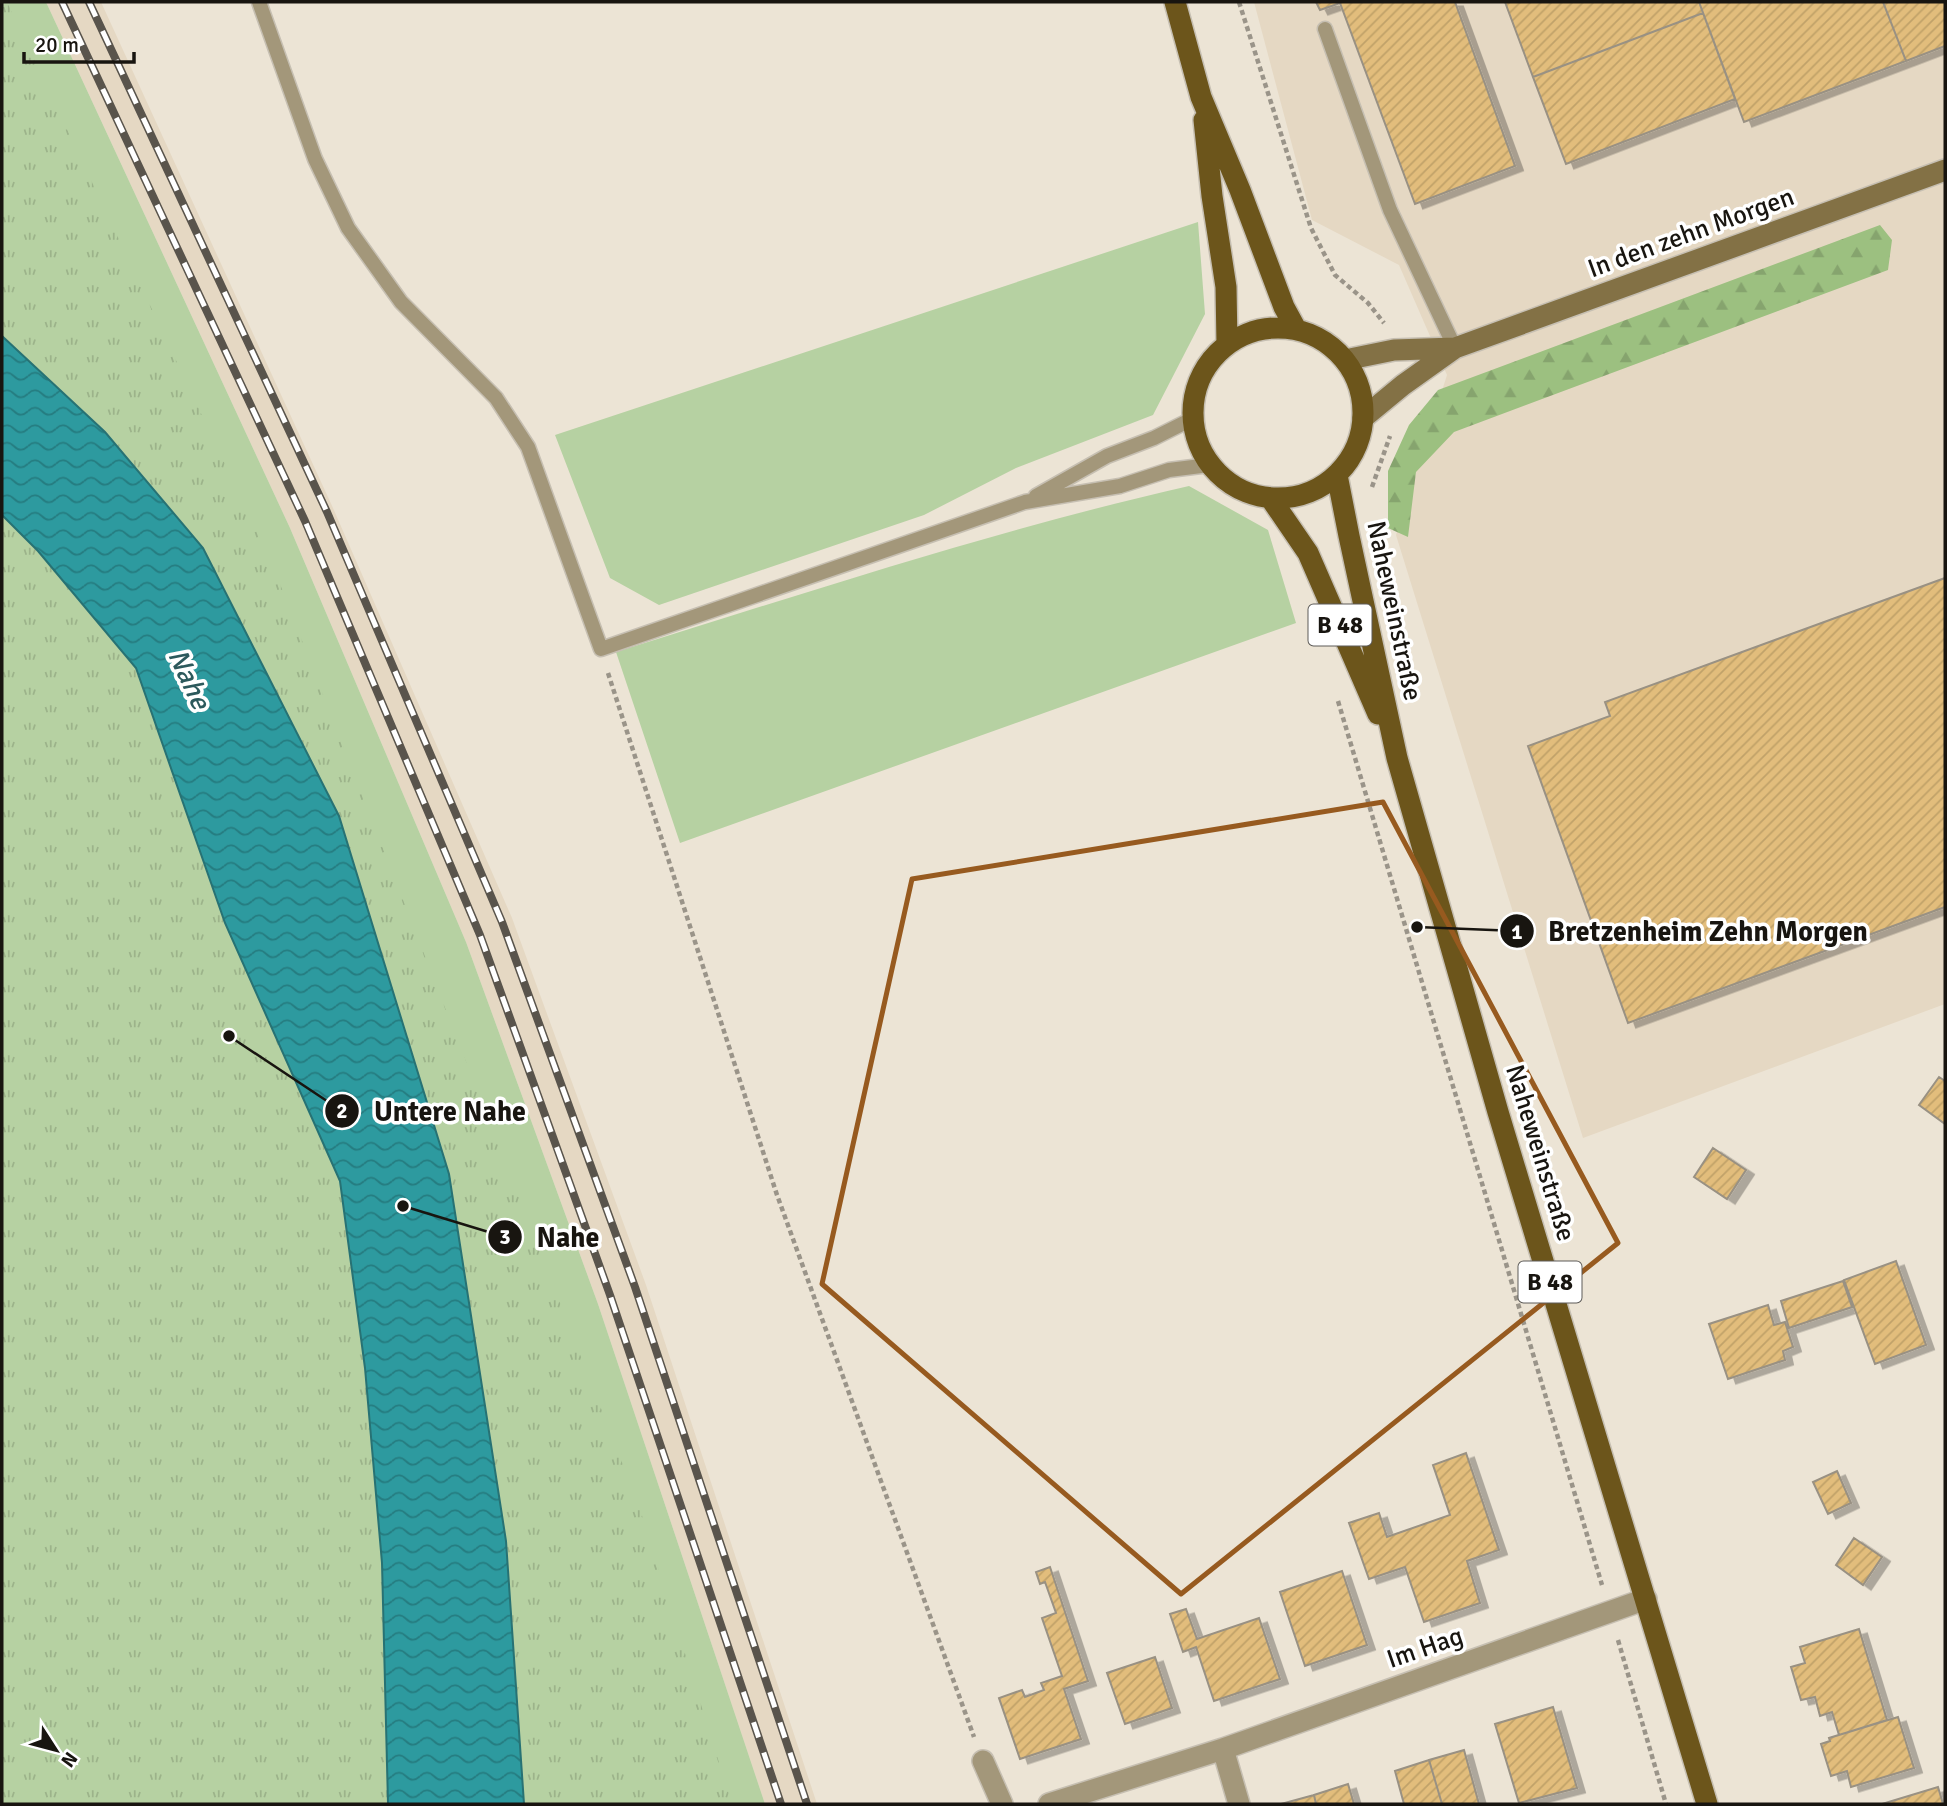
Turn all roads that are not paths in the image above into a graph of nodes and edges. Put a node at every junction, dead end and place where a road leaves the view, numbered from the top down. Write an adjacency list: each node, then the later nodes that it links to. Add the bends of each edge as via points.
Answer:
1 (259, 2): 15 (lane, via 315,159 348,228 401,302 496,398 528,447 601,649)
2 (1175, 2): 4 (main road)
3 (1325, 29): 8 (lane, via 1390,211)
4 (1202, 97): 6 (main road); 7 (main road, via 1226,287)
5 (1945, 170): 8 (street, In den zehn Morgen)
6 (1296, 329): 7 (main road, via 1260,329); 9 (main road, via 1331,346)
7 (1227, 344): 11 (main road, via 1200,377)
8 (1455, 348): 9 (street, In den zehn Morgen, via 1394,350); 10 (street, In den zehn Morgen)
9 (1345, 360): 10 (main road, via 1356,377)
10 (1363, 418): 13 (main road, via 1360,439)
11 (1192, 419): 12 (main road, via 1197,443); 15 (lane, via 1107,456)
12 (1209, 465): 14 (main road, via 1247,494); 15 (lane)
13 (1337, 475): 14 (main road, via 1306,494); 16 (main road, Naheweinstraße / B 48)
14 (1271, 499): 16 (main road, Naheweinstraße / B 48, via 1308,552)
15 (1025, 502)
16 (1397, 758): 17 (main road, Naheweinstraße / B 48, via 1498,1112)
17 (1646, 1599): 18 (street, Im Hag); 23 (main road, Naheweinstraße / B 48)
18 (1223, 1749): 21 (street, Im Hag); 22 (street)
19 (983, 1761): 20 (street)
20 (1002, 1804)
21 (1049, 1804)
22 (1239, 1804)
23 (1707, 1804)

